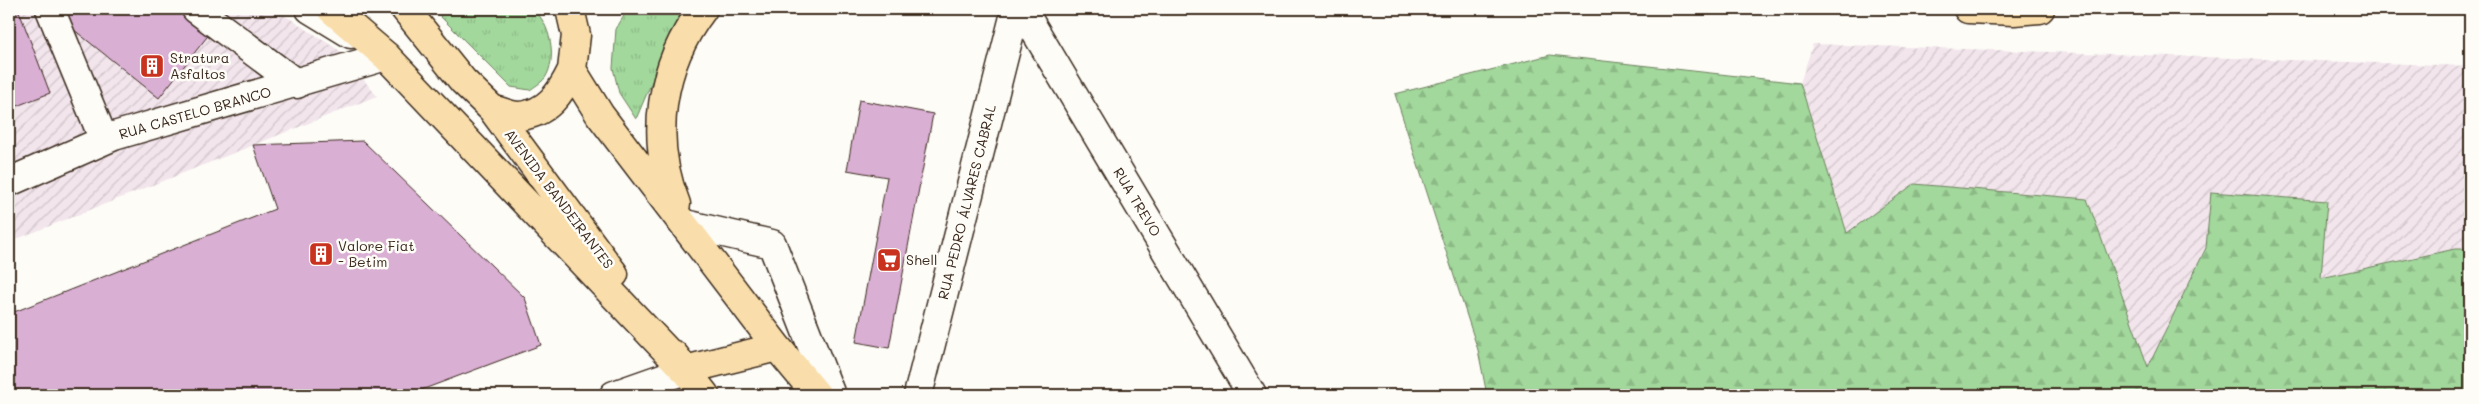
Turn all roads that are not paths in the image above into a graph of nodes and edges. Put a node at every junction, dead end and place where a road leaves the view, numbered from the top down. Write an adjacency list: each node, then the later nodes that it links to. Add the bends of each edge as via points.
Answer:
1 (50, 9): 16 (street)
2 (196, 9): 14 (street)
3 (310, 9): 12 (street)
4 (331, 9): 12 (main road)
5 (405, 9): 15 (main road, AVENIDA BANDEIRANTES, via 463,81)
6 (703, 9): 18 (main road, via 689,27 671,64 662,104 662,153 669,185)
7 (1016, 9): 25 (street, RUA PEDRO ÁLVARES CABRAL)
8 (1022, 9): 26 (street, RUA TREVO)
9 (1968, 9): 10 (main road)
10 (2040, 9)
11 (575, 11): 13 (main road)
12 (386, 56): 14 (street, RUA CASTELO BRANCO); 20 (main road)
13 (572, 70): 15 (main road, via 563,90 544,108 518,116); 18 (main road, via 600,115)
14 (297, 84): 16 (street, RUA CASTELO BRANCO)
15 (492, 109): 20 (main road, AVENIDA BANDEIRANTES)
16 (104, 140): 17 (street, RUA CASTELO BRANCO)
17 (9, 182)
18 (685, 224): 19 (main road); 24 (street, via 772,244)
19 (777, 347): 20 (main road); 23 (main road)
20 (685, 370): 21 (street); 22 (main road, AVENIDA BANDEIRANTES)
21 (614, 395)
22 (705, 395)
23 (817, 395)
24 (831, 395)
25 (918, 395)
26 (1252, 395)

